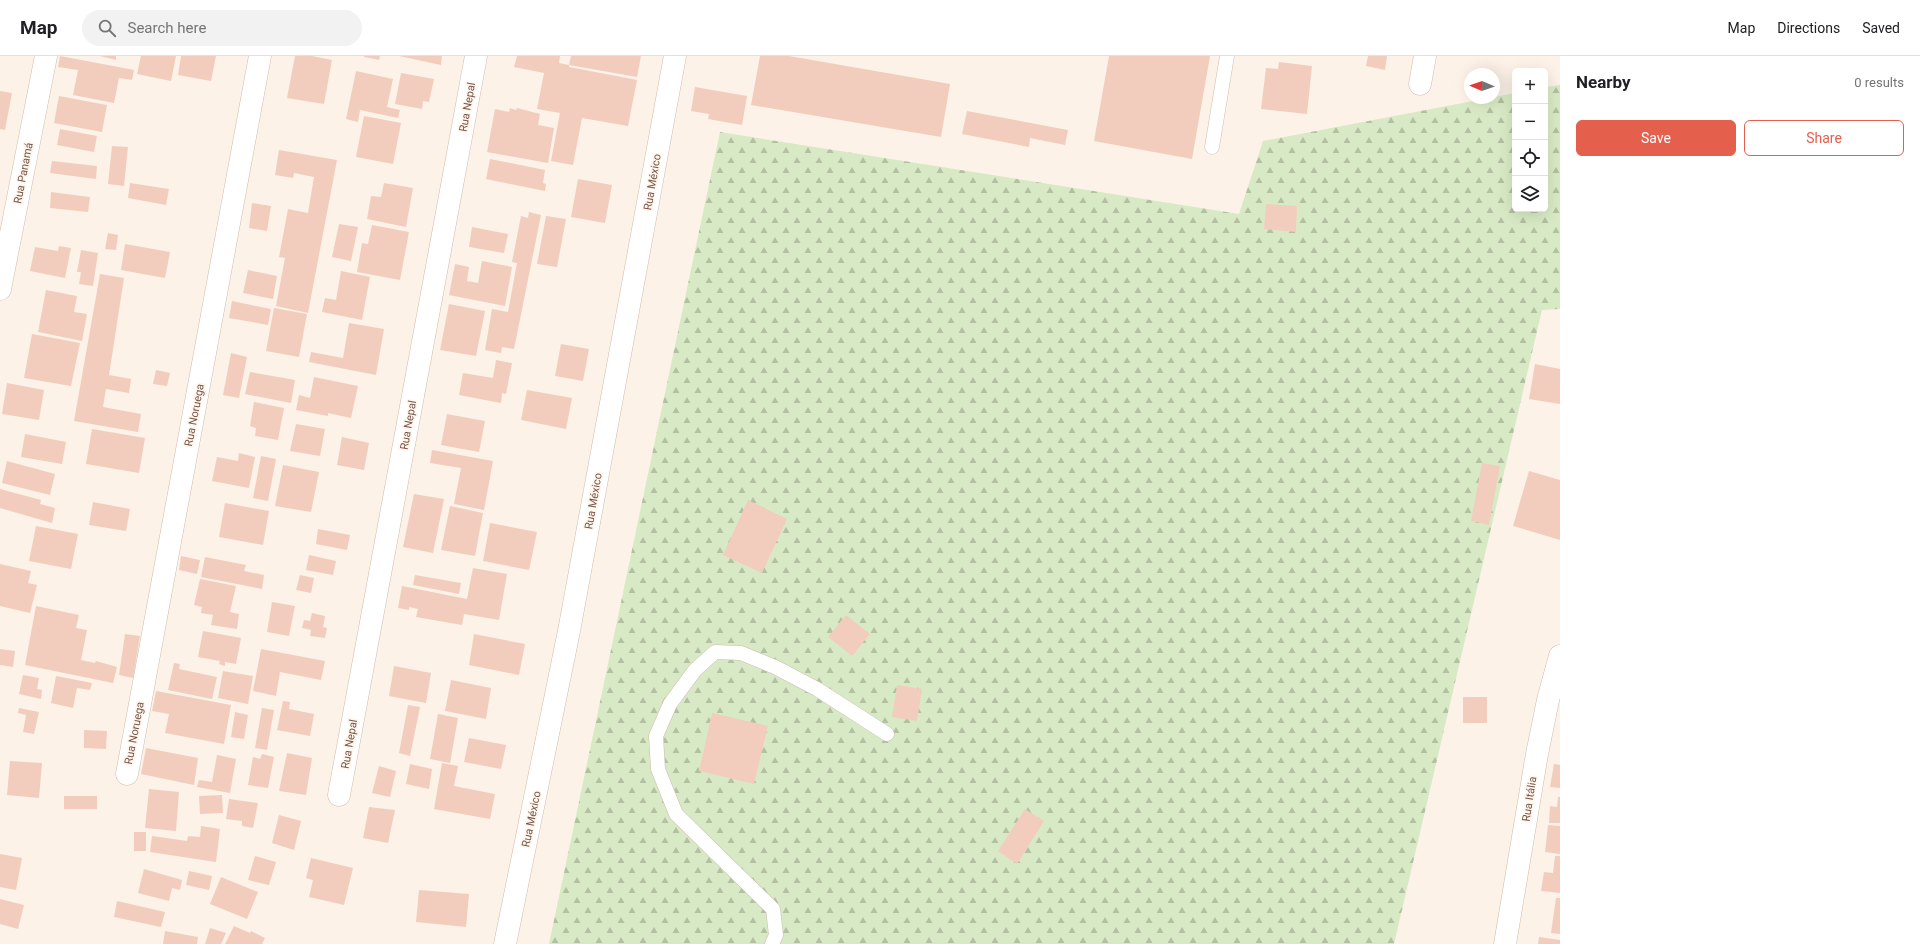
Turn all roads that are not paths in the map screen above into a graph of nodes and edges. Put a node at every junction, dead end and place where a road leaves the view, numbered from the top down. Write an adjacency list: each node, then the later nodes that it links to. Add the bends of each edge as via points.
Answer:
1 (46, 56): 9 (street, Rua Panamá)
2 (260, 56): 12 (street, Rua Noruega)
3 (476, 56): 13 (street, Rua Nepal)
4 (675, 56): 14 (street, Rua México, via 570,630)
5 (1227, 56): 8 (lane)
6 (1425, 56): 7 (street)
7 (1420, 84)
8 (1212, 147)
9 (0, 289)
10 (1560, 656): 16 (street, Rua Itália, via 1537,754)
11 (887, 734): 15 (lane, via 817,689 741,653 715,652 695,670 670,704 656,736 658,769 676,814 773,909 776,935)
12 (126, 774)
13 (339, 795)
14 (505, 944)
15 (772, 944)
16 (1505, 944)

